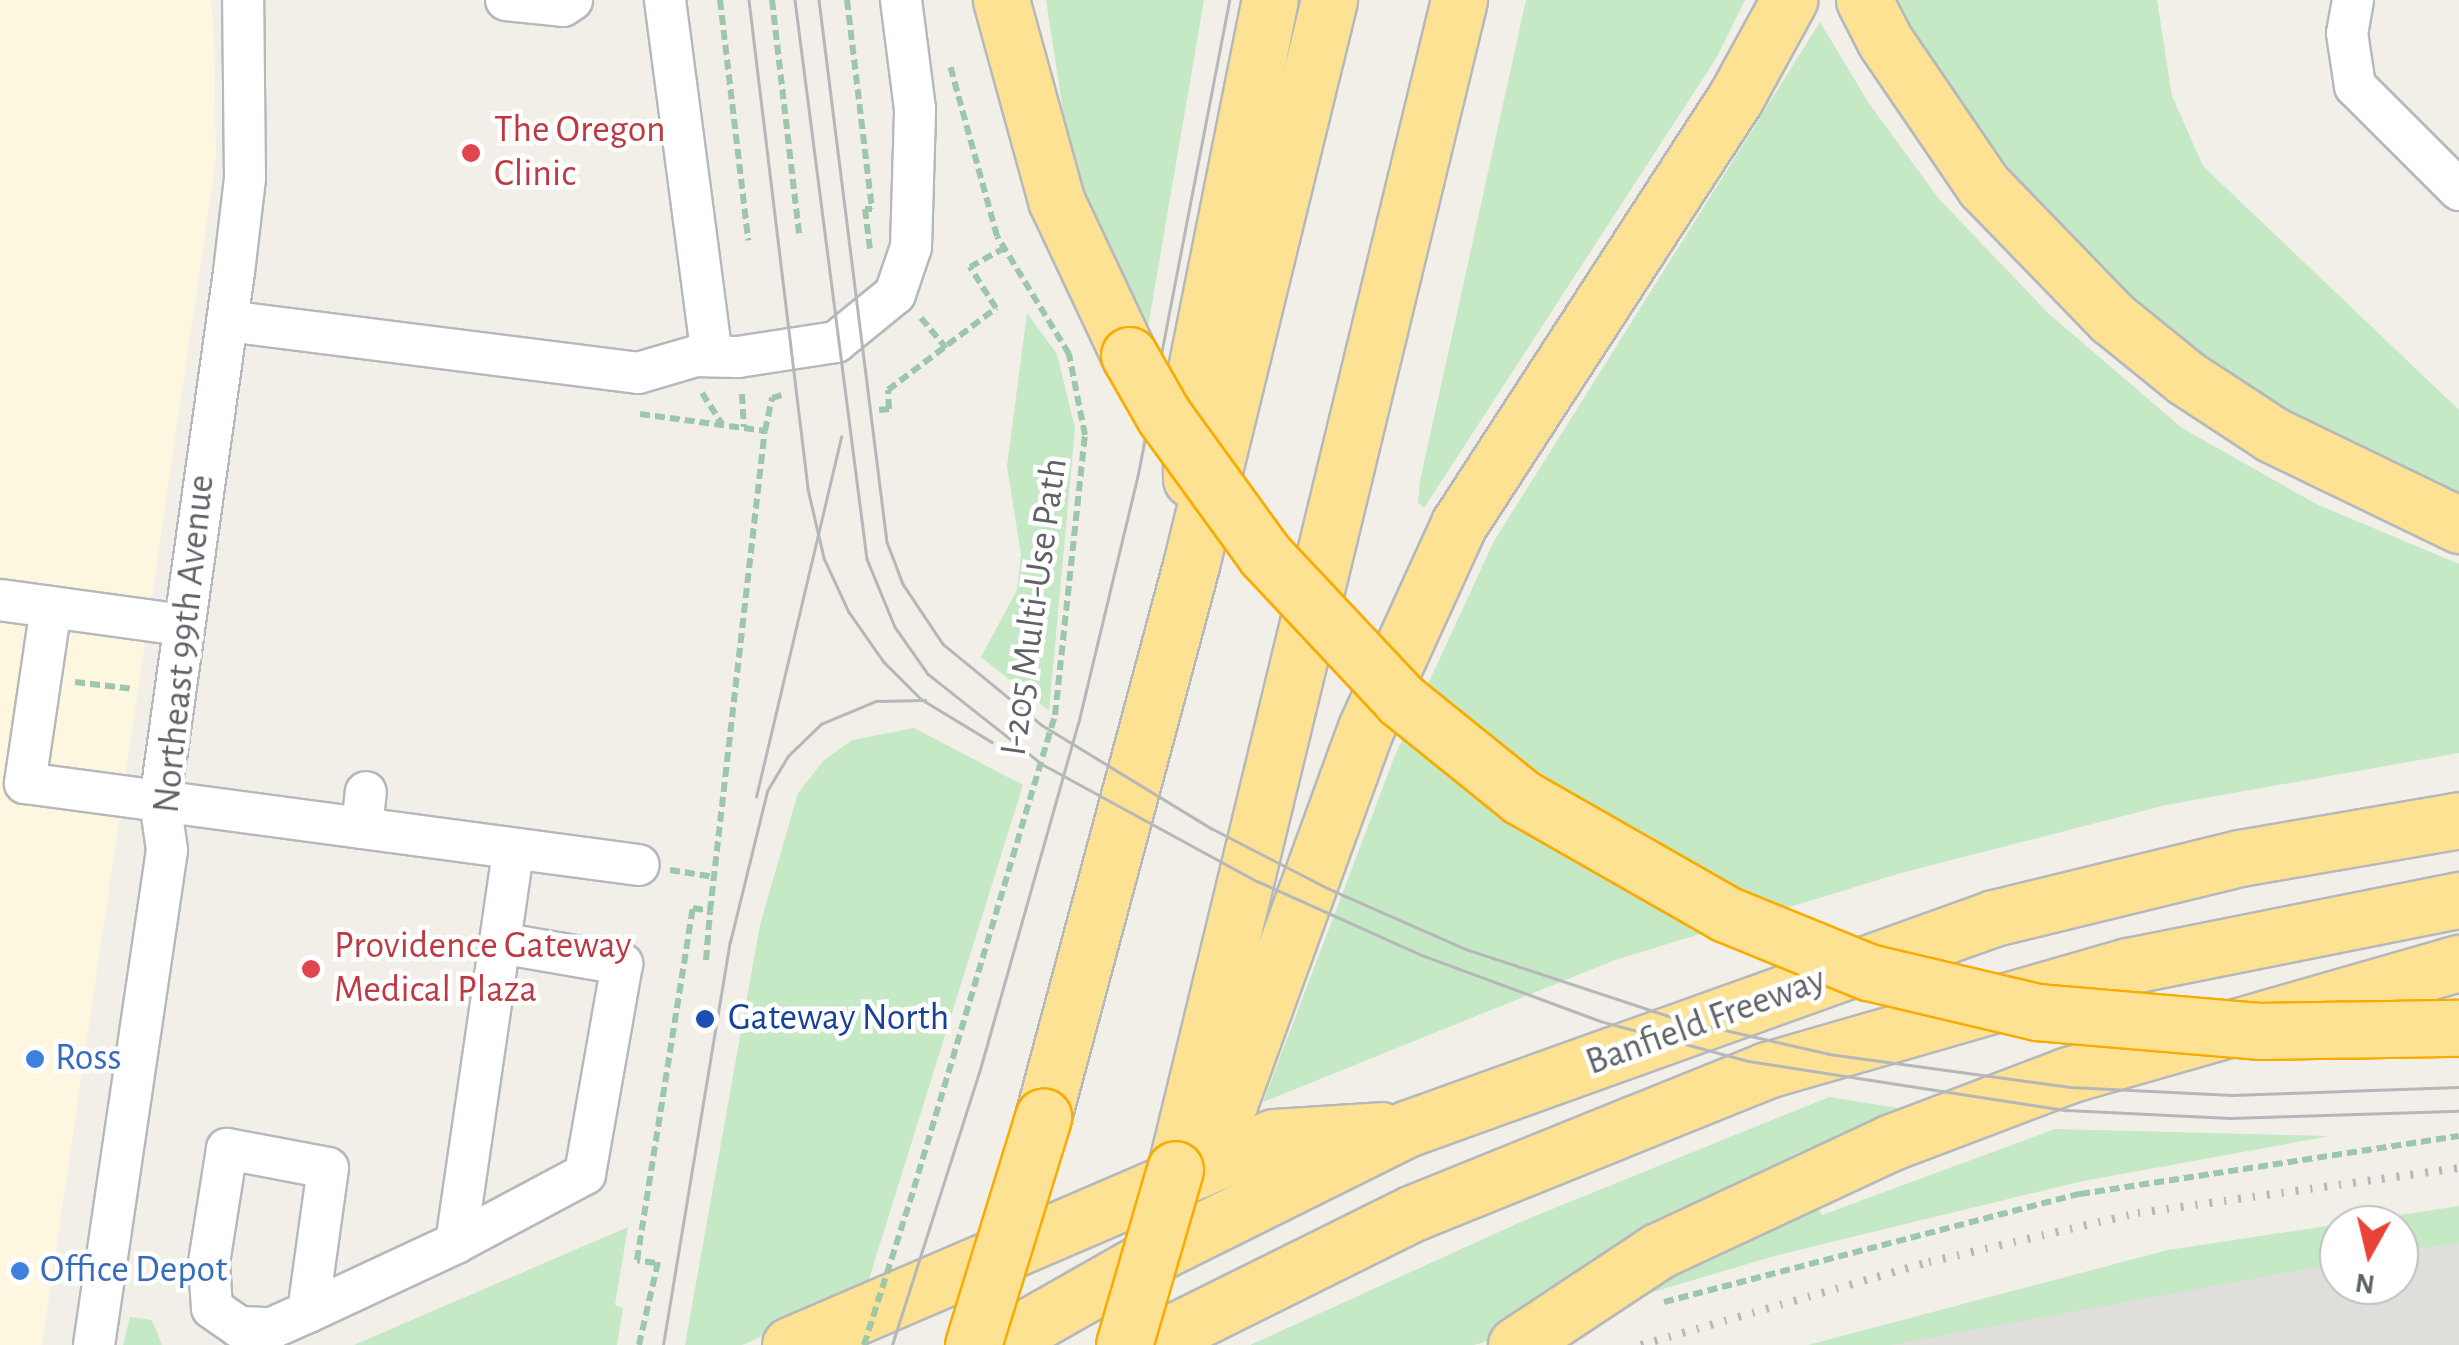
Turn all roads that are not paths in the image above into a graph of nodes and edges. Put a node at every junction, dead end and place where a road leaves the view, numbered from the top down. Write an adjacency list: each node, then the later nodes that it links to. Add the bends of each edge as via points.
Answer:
1 (243, 0): 14 (street, Northeast 99th Avenue, via 244,178)
2 (506, 0): 3 (street, via 563,6)
3 (572, 0)
4 (665, 0): 15 (street)
5 (902, 0): 15 (street, via 915,109 905,278 877,314 836,342)
6 (1001, 0): 28 (highway, bridge, via 1056,200 1164,416 1266,555 1401,700 1521,796 1726,914 1868,972 2037,1012 2258,1031)
7 (1270, 0): 17 (highway, via 1190,399)
8 (1329, 0): 17 (highway)
9 (1459, 0): 30 (highway, via 1200,1045)
10 (1789, 0): 30 (highway, via 1736,97 1460,524 1366,728 1228,1104)
11 (1864, 0): 16 (highway, via 1884,41 1984,186 2112,318 2186,378 2274,435)
12 (2353, 0): 13 (street, via 2347,32 2355,86)
13 (2459, 190)
14 (226, 321): 15 (street, via 610,372 638,374); 20 (street, Northeast 99th Avenue)
15 (697, 358)
16 (2459, 525)
17 (1191, 565): 35 (highway, bridge, via 1043,1117)
18 (0, 600): 19 (street)
19 (51, 607): 20 (street); 21 (street, via 25,783)
20 (183, 625): 21 (street, Northeast 99th Avenue)
21 (160, 801): 23 (street, via 364,810); 33 (street, Northeast 99th Avenue, via 168,850)
22 (2459, 820): 29 (highway, Banfield Freeway, via 2240,858 1994,918)
23 (513, 850): 24 (street); 26 (street)
24 (640, 865)
25 (2459, 900): 38 (highway, Banfield Freeway, via 2128,966 1767,1070 1413,1213)
26 (500, 943): 31 (street); 31 (street, via 622,964 586,1174)
27 (2459, 963): 39 (highway, via 2068,1075 1834,1167 1658,1251)
28 (2459, 1028)
29 (1409, 1128): 34 (highway, via 1274,1138); 36 (highway, Banfield Freeway, via 1163,1250)
30 (1176, 1169): 37 (highway, bridge)
31 (456, 1242): 32 (street)
32 (308, 1312): 32 (street, via 258,1328 238,1327 212,1308 209,1264 226,1149 328,1168)
33 (94, 1345)
34 (790, 1345)
35 (972, 1345)
36 (996, 1345)
37 (1124, 1345)
38 (1147, 1345)
39 (1516, 1345)

